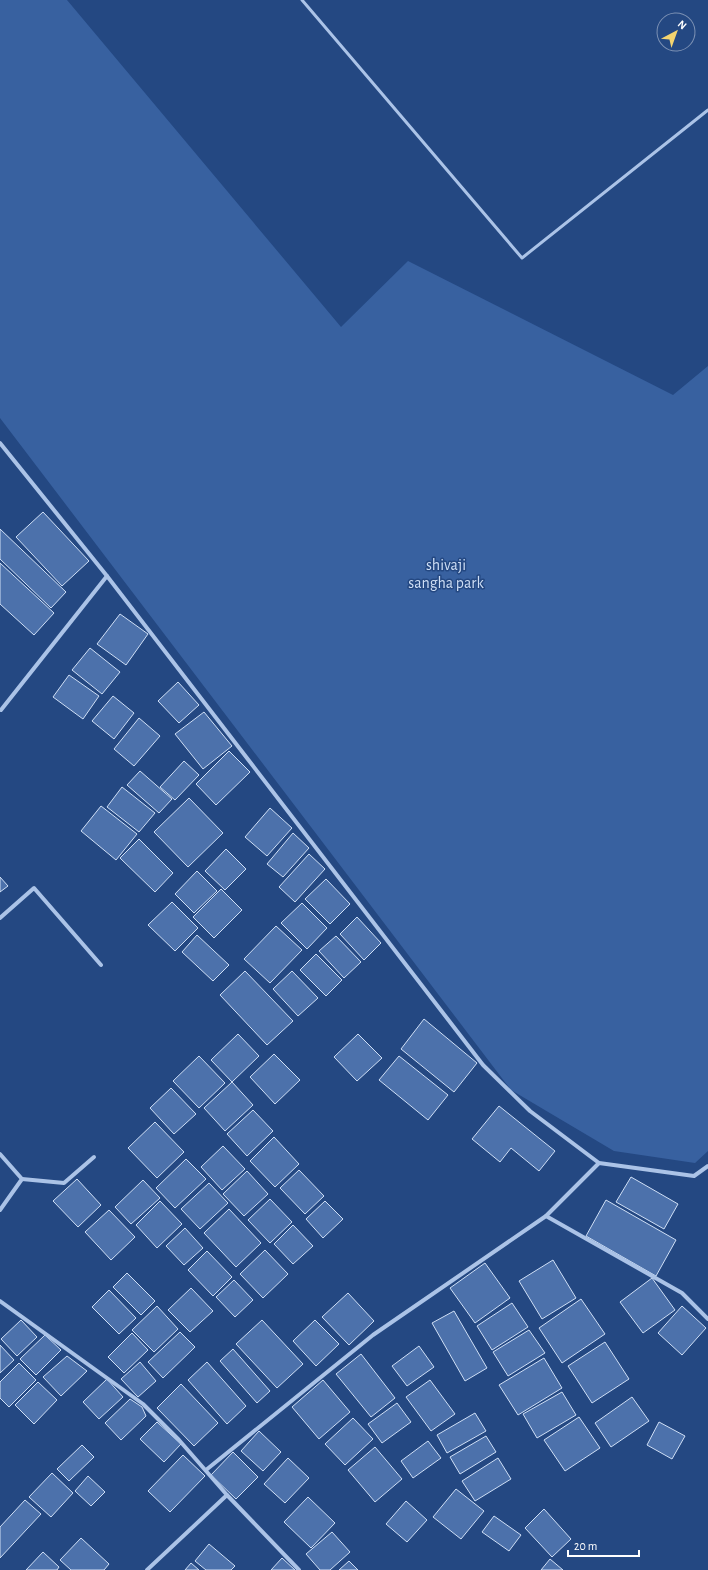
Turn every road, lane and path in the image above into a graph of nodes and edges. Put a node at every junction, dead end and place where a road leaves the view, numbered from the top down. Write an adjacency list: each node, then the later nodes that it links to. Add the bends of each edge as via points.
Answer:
1 (302, 0): 2 (lane, via 522,258)
2 (708, 110)
3 (0, 443): 4 (street)
4 (107, 576): 5 (street); 10 (street, via 483,1065 530,1111)
5 (1, 710)
6 (0, 918): 7 (street, via 34,888)
7 (101, 965)
8 (0, 1154): 12 (street)
9 (94, 1157): 12 (street, via 64,1183)
10 (599, 1163): 11 (street, via 694,1176); 14 (street)
11 (708, 1166)
12 (22, 1179): 13 (street)
13 (0, 1210)
14 (546, 1216): 16 (street, via 682,1293); 17 (street, via 373,1335)
15 (0, 1301): 17 (street, via 142,1404)
16 (708, 1319)
17 (206, 1470): 18 (street)
18 (226, 1496): 19 (street); 20 (street)
19 (147, 1570)
20 (299, 1570)

